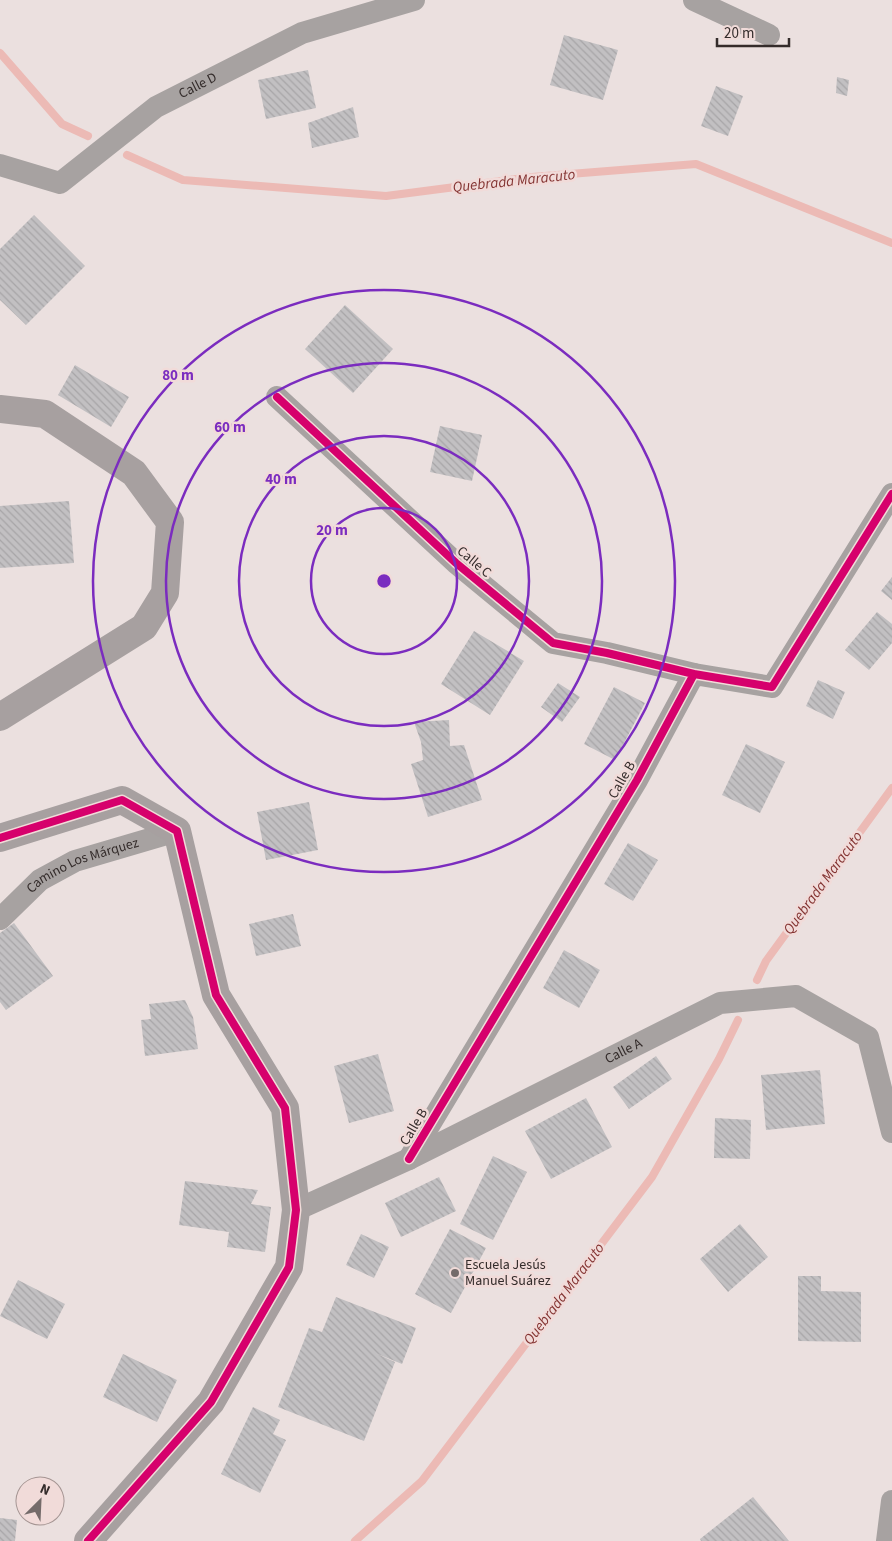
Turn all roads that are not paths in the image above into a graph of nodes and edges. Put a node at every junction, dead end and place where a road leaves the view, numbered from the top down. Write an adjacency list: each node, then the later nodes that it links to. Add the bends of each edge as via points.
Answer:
1 (414, 0): 4 (street, Calle D, via 302,33 156,107 60,183)
2 (694, 0): 3 (street)
3 (769, 36)
4 (0, 165)
5 (277, 397): 8 (street, Calle C, via 456,563 553,643)
6 (0, 409): 9 (street, via 45,414 134,473 170,522 166,593 144,627)
7 (892, 494): 8 (street, via 772,687)
8 (694, 674): 14 (street, Calle B, via 637,780)
9 (0, 717)
10 (177, 831): 11 (street, via 122,800); 12 (street, Camino Los Márquez, via 75,861 40,880); 15 (street, via 216,995 285,1108)
11 (0, 838)
12 (0, 918)
13 (892, 1132): 14 (street, Calle A, via 868,1037 796,996 720,1003)
14 (409, 1159): 15 (street, Calle A)
15 (296, 1210): 17 (street, via 289,1267 211,1402)
16 (892, 1501): 18 (street)
17 (88, 1541)
18 (887, 1541)

